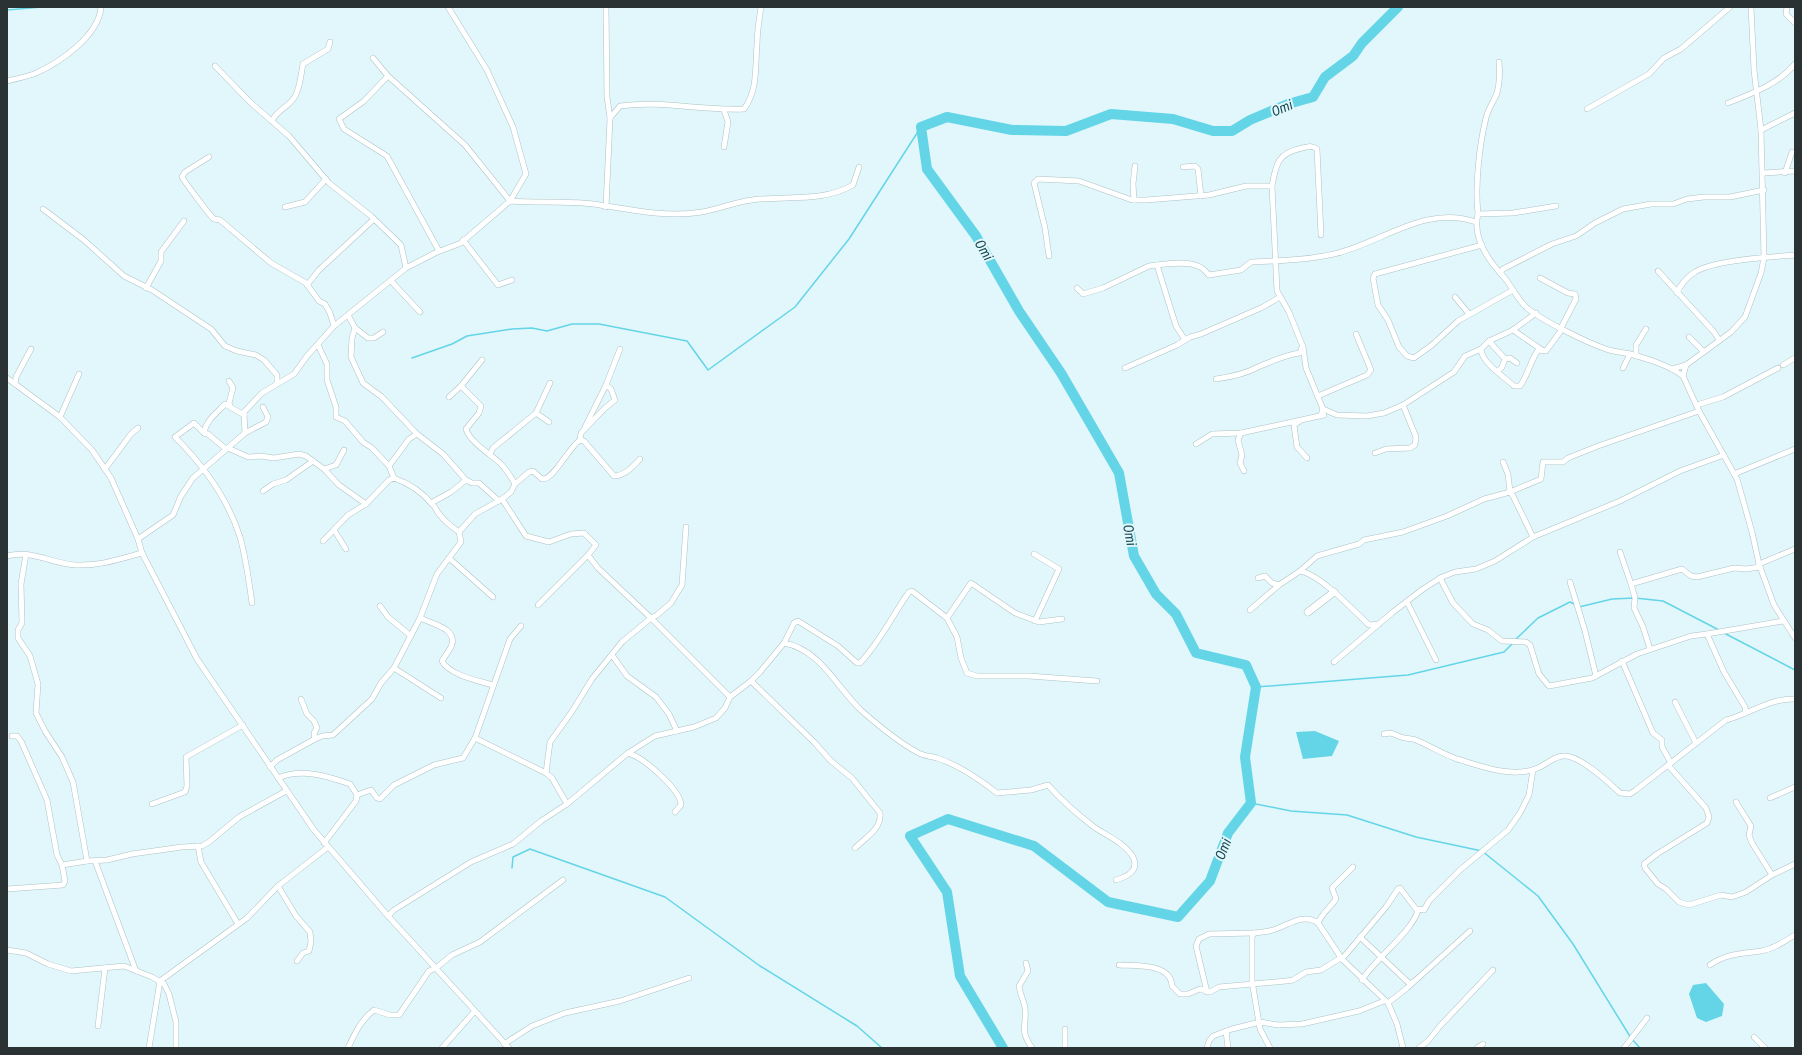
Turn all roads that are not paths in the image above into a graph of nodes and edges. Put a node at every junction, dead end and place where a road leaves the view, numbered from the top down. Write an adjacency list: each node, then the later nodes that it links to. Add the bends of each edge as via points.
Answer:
1 (101, 7): 15 (street, via 93,29 57,62 33,74)
2 (448, 7): 38 (street, via 487,70 513,127 526,174)
3 (606, 7): 21 (street, via 607,97)
4 (761, 7): 19 (street, via 755,84 751,100 744,109)
5 (1730, 7): 18 (street, via 1681,49 1664,58 1649,74)
6 (1751, 7): 16 (street)
7 (1787, 7): 8 (street, via 1786,14)
8 (1795, 23)
9 (330, 42): 22 (street, via 328,49 303,64 295,97 276,113)
10 (373, 58): 14 (street)
11 (1499, 62): 43 (street, via 1498,87 1486,117 1482,141)
12 (1795, 64): 16 (street, via 1778,80)
13 (215, 66): 22 (street)
14 (388, 76): 38 (street, via 465,145); 50 (street, via 364,101 338,119 344,129 387,156)
15 (7, 81)
16 (1757, 92): 17 (street); 23 (street)
17 (1728, 103)
18 (1587, 108)
19 (724, 110): 21 (street, via 642,103 620,106); 24 (street, via 728,122)
20 (1795, 113): 23 (street)
21 (610, 118): 41 (street)
22 (272, 121): 33 (street, via 290,136)
23 (1761, 130): 31 (street)
24 (724, 148)
25 (1792, 152): 32 (street)
26 (209, 157): 62 (street, via 185,172 182,177 210,216 220,220 270,263)
27 (1135, 166): 37 (street)
28 (859, 167): 41 (street, via 853,185 841,192 824,196 752,200 702,212 669,214)
29 (1183, 167): 36 (street, via 1196,166 1198,169)
30 (1795, 171): 32 (street)
31 (1763, 173): 32 (street); 35 (street)
32 (1785, 173)
33 (326, 179): 40 (street, via 305,202); 44 (street)
34 (1272, 186): 36 (street, via 1246,186); 47 (street, via 1276,166 1284,154 1290,150 1310,146 1317,149); 54 (street)
35 (1764, 190): 53 (street); 58 (street, via 1730,197 1704,196 1673,204 1651,204 1623,209 1576,236 1552,244 1503,269)
36 (1201, 196): 37 (street)
37 (1134, 200): 52 (street, via 1079,181 1038,179 1034,183)
38 (510, 201): 41 (street, via 592,204); 48 (street)
39 (1556, 206): 43 (street, via 1513,213)
40 (285, 207)
41 (606, 207)
42 (42, 209): 63 (street, via 84,240 124,276)
43 (1478, 214): 46 (street)
44 (374, 219): 56 (street, via 401,245); 62 (street, via 319,270)
45 (184, 221): 63 (street, via 161,252 161,261)
46 (1476, 222): 49 (street); 54 (street, via 1463,217 1439,217 1404,227 1334,254)
47 (1322, 235)
48 (463, 240): 50 (street); 60 (street, via 498,285)
49 (1482, 245): 58 (street, via 1486,256); 71 (street, via 1374,274 1373,278 1378,305 1388,320 1399,346 1407,356 1414,358)
50 (439, 251): 56 (street)
51 (1795, 255): 53 (street)
52 (1049, 256)
53 (1764, 258): 66 (street, via 1707,267 1694,272 1679,287); 82 (street, via 1745,317)
54 (1277, 261): 55 (street, via 1252,262 1241,270 1209,275 1199,266 1181,263); 67 (street, via 1277,291)
55 (1157, 265): 64 (street, via 1149,266 1087,293 1082,294); 81 (street, via 1176,326)
56 (406, 268): 61 (street)
57 (1658, 271): 66 (street)
58 (1500, 273): 65 (street)
59 (1540, 278): 75 (street, via 1568,293 1575,294 1576,299)
60 (512, 280)
61 (391, 281): 69 (street); 72 (street)
62 (307, 285): 73 (street, via 319,301 325,304)
63 (146, 288): 107 (street, via 211,329 225,346 256,355 264,360 277,376)
64 (1077, 288)
65 (1513, 290): 70 (street, via 1528,308); 71 (street)
66 (1677, 293): 82 (street)
67 (1280, 297): 81 (street, via 1263,307); 85 (street, via 1289,312)
68 (1455, 297): 71 (street)
69 (420, 312)
70 (1536, 313): 75 (street); 77 (street)
71 (1469, 314)
72 (348, 315): 73 (street); 74 (street)
73 (334, 326): 84 (street)
74 (355, 328): 78 (street, via 368,338 374,338); 132 (street, via 351,357 363,383 382,397)
75 (1560, 328): 89 (street, via 1558,336 1546,351); 91 (street, via 1606,349)
76 (1646, 329): 92 (street, via 1636,345)
77 (1513, 330): 83 (street); 89 (street)
78 (383, 332)
79 (1356, 334): 112 (street, via 1371,370 1367,375)
80 (1689, 337): 90 (street)
81 (1185, 340): 98 (street)
82 (1719, 340): 90 (street)
83 (1489, 341): 88 (street); 94 (street)
84 (318, 345): 107 (street, via 294,374); 145 (street, via 327,364 327,380 336,406 336,417 345,421)
85 (1302, 346): 105 (street, via 1300,353 1274,359 1236,376); 112 (street, via 1306,368)
86 (31, 349): 109 (street)
87 (620, 349): 110 (street)
88 (1481, 349): 101 (street, via 1485,361); 114 (street, via 1465,356 1454,372)
89 (1542, 350): 101 (street, via 1538,350 1534,356 1520,386 1514,386)
90 (1703, 351): 97 (street)
91 (1630, 354): 92 (street); 99 (street)
92 (1636, 356): 100 (street)
93 (1795, 358): 115 (street, via 1723,397)
94 (1505, 359): 96 (street, via 1510,358); 101 (street)
95 (482, 360): 111 (street)
96 (1517, 363)
97 (1686, 365): 100 (street); 103 (street)
98 (1125, 368)
99 (1624, 368)
100 (1672, 368): 103 (street)
101 (1498, 371)
102 (79, 374): 124 (street)
103 (1683, 376): 115 (street)
104 (7, 378): 109 (street)
105 (1216, 379)
106 (229, 381): 116 (street, via 233,388)
107 (277, 383): 122 (street, via 262,393)
108 (550, 383): 120 (street)
109 (15, 384): 124 (street)
110 (606, 385): 130 (street); 130 (street, via 616,400)
111 (461, 386): 113 (street); 139 (street, via 481,406 468,424 467,432)
112 (1318, 396): 118 (street)
113 (449, 397)
114 (1403, 405): 121 (street, via 1384,413 1367,416); 138 (street, via 1416,437 1415,445)
115 (1697, 405): 119 (street)
116 (230, 406): 122 (street); 128 (street, via 225,404 213,414)
117 (263, 407): 129 (street, via 268,417 266,422)
118 (1323, 409): 121 (street); 123 (street)
119 (1700, 411): 140 (street); 155 (street, via 1598,446 1563,462 1543,462 1541,479)
120 (536, 413): 126 (street); 139 (street, via 493,448)
121 (1330, 414): 123 (street)
122 (244, 415): 129 (street)
123 (1321, 415): 125 (street)
124 (60, 417): 146 (street, via 92,450)
125 (1300, 420): 131 (street); 141 (street, via 1294,425 1297,447)
126 (549, 422)
127 (138, 428): 146 (street)
128 (204, 433): 135 (street); 147 (street, via 194,423 175,437)
129 (245, 433): 135 (street)
130 (581, 433): 133 (street)
131 (1240, 433): 134 (street, via 1212,434); 149 (street, via 1240,463)
132 (417, 434): 145 (street, via 409,439); 152 (street, via 443,454)
133 (580, 440): 142 (street, via 584,441 614,476 630,469); 153 (street, via 570,448 556,470 548,477 542,479 533,471)
134 (1196, 444)
135 (227, 448): 143 (street, via 248,457 274,458 299,454); 147 (street)
136 (1795, 449): 150 (street)
137 (344, 450): 148 (street, via 336,465)
138 (1375, 453)
139 (490, 454): 153 (street)
140 (1724, 455): 150 (street); 162 (street, via 1680,471 1620,501)
141 (1308, 458)
142 (640, 460)
143 (313, 461): 148 (street); 154 (street, via 286,480 273,484)
144 (1504, 462): 155 (street)
145 (389, 466): 151 (street)
146 (105, 469): 163 (street)
147 (203, 469): 163 (street, via 193,478 172,515); 184 (street, via 232,518 240,537)
148 (324, 469): 158 (street, via 339,485)
149 (1244, 471)
150 (1734, 474): 174 (street, via 1746,507)
151 (394, 478): 157 (street, via 409,484); 158 (street)
152 (466, 480): 156 (street, via 479,483); 157 (street, via 452,492)
153 (516, 484): 156 (street, via 511,492)
154 (263, 491)
155 (1510, 492): 162 (street); 175 (street, via 1484,499 1403,532 1376,537 1317,556)
156 (500, 500): 161 (street, via 475,514); 171 (street, via 526,536 549,542 570,534 584,533 596,545)
157 (431, 503): 161 (street)
158 (366, 504): 160 (street, via 348,515)
159 (686, 527): 190 (street, via 682,585 671,604)
160 (334, 530): 164 (street); 166 (street)
161 (459, 532): 173 (street, via 461,542)
162 (1533, 537): 177 (street, via 1495,561 1476,569 1455,572)
163 (138, 539): 168 (street)
164 (323, 541)
165 (1795, 548): 174 (street)
166 (346, 549)
167 (1620, 552): 179 (street)
168 (142, 553): 169 (street, via 100,564 76,565); 217 (street, via 197,659)
169 (26, 554): 172 (street); 241 (street, via 21,584 22,623 18,630 18,638 30,656 38,684 36,713 62,757 72,782)
170 (1034, 554): 193 (street, via 1059,569)
171 (588, 555): 185 (street); 190 (street, via 598,568)
172 (7, 556)
173 (448, 558): 182 (street); 189 (street, via 437,574)
174 (1759, 565): 179 (street, via 1697,577 1682,569); 194 (street)
175 (1300, 571): 180 (street); 181 (street, via 1307,572)
176 (1258, 578): 180 (street, via 1265,576 1272,583)
177 (1440, 578): 183 (street); 207 (street, via 1453,603 1473,624 1488,630 1502,641 1526,642 1530,645 1539,674 1549,686)
178 (1570, 582): 207 (street)
179 (1631, 584): 201 (street, via 1634,608)
180 (1279, 585): 187 (street)
181 (1334, 592): 188 (street); 195 (street, via 1369,625)
182 (493, 598)
183 (1406, 602): 195 (street); 203 (street)
184 (252, 603)
185 (538, 605)
186 (380, 606): 198 (street, via 388,617)
187 (1250, 610)
188 (1308, 612)
189 (420, 618): 198 (street); 210 (street, via 451,634 453,639 442,661 444,665 461,676)
190 (651, 618): 202 (street, via 622,642); 212 (street)
191 (947, 618): 193 (street, via 971,583 1015,613); 200 (street, via 912,591 889,622 881,638 860,663 798,621 794,623); 209 (street, via 957,637 967,673 977,676 1030,676)
192 (1062, 619): 193 (street)
193 (1035, 621)
194 (1783, 621): 197 (street); 199 (street)
195 (1380, 624): 205 (street)
196 (521, 626): 210 (street, via 510,639)
197 (1707, 634): 201 (street, via 1691,636); 216 (street)
198 (411, 636): 206 (street)
199 (1795, 638)
200 (784, 643): 208 (street); 248 (street, via 803,649 816,659 862,711 916,752 937,758 975,776 997,793 1048,786 1065,805 1127,849 1134,859 1134,870 1129,876)
201 (1650, 649): 204 (street)
202 (612, 655): 218 (street, via 627,676 656,697 669,714); 228 (street, via 592,679 550,742)
203 (1436, 660)
204 (1622, 661): 207 (street); 225 (street, via 1653,733 1662,740)
205 (1334, 662)
206 (394, 668): 211 (street); 222 (street, via 372,699 333,735)
207 (1596, 676)
208 (752, 681): 212 (street); 240 (street, via 852,778 880,813 881,820 878,826)
209 (1097, 681)
210 (493, 685): 221 (street)
211 (441, 698)
212 (730, 698): 218 (street, via 716,718)
213 (301, 699): 222 (street, via 317,728 314,733)
214 (1795, 699): 216 (street, via 1772,702)
215 (1675, 702): 223 (street)
216 (1746, 713): 223 (street, via 1726,720)
217 (243, 725): 226 (street); 235 (street, via 186,757 185,792)
218 (677, 731): 224 (street, via 655,736)
219 (1384, 734): 227 (street, via 1392,732 1401,737 1414,739 1449,756 1486,768 1512,772)
220 (12, 736): 244 (street, via 17,736 21,741 47,800 57,855)
221 (474, 738): 228 (street); 232 (street, via 463,758 434,765 394,785 380,798 371,790)
222 (315, 739): 226 (street)
223 (1696, 743): 225 (street)
224 (628, 753): 236 (street); 237 (street, via 637,755 675,790 681,800 681,805)
225 (1669, 764): 227 (street, via 1636,790 1626,794 1620,793 1589,767 1570,756 1555,758 1547,765); 246 (street, via 1706,808 1709,816 1706,823 1644,864 1652,879 1679,902 1690,905 1721,895 1732,897 1746,892)
226 (270, 767): 229 (street)
227 (1533, 770): 251 (street, via 1529,795 1508,830 1460,870 1429,901 1424,910)
228 (546, 773): 236 (street, via 552,778)
229 (278, 778): 231 (street); 232 (street, via 286,774 313,773 350,784)
230 (1795, 786): 233 (street)
231 (286, 791): 238 (street); 239 (street, via 239,817 209,842)
232 (357, 795): 238 (street, via 348,813 335,826)
233 (1770, 798)
234 (1736, 802): 246 (street, via 1751,826 1749,835 1752,843)
235 (152, 804)
236 (567, 804): 252 (street, via 513,844 471,862)
237 (675, 812)
238 (326, 845): 249 (street); 252 (street)
239 (198, 846): 242 (street); 254 (street, via 201,862)
240 (855, 848)
241 (87, 861): 242 (street); 244 (street)
242 (95, 861): 268 (street)
243 (1795, 864): 246 (street)
244 (62, 865): 250 (street, via 65,881 63,885)
245 (1353, 867): 253 (street, via 1332,888 1336,899 1322,914)
246 (1772, 875)
247 (563, 880): 267 (street, via 480,942 452,955)
248 (1116, 880)
249 (278, 886): 254 (street); 262 (street, via 296,916 310,932 309,951 303,953)
250 (7, 889)
251 (1418, 910): 258 (street, via 1400,888); 260 (street, via 1416,917)
252 (388, 916): 267 (street)
253 (1318, 923): 256 (street, via 1314,920 1295,920 1273,930); 261 (street)
254 (238, 924): 272 (street)
255 (1470, 931): 273 (street)
256 (1254, 933): 274 (street, via 1251,950); 275 (street, via 1209,934 1199,939 1196,946)
257 (1795, 934): 265 (street, via 1771,948 1747,951)
258 (1360, 937): 260 (street); 261 (street)
259 (7, 950): 266 (street, via 26,953 48,964 71,971)
260 (1380, 957): 271 (street); 273 (street, via 1410,984)
261 (1342, 960): 271 (street); 274 (street, via 1339,959 1321,970 1306,972 1293,980)
262 (296, 961)
263 (1026, 963): 290 (street, via 1028,971 1019,986 1025,1008 1023,1031)
264 (1119, 965): 275 (street, via 1157,969 1168,974 1172,986 1180,994 1200,989)
265 (1710, 965)
266 (105, 968): 268 (street, via 124,966); 280 (street)
267 (436, 968): 277 (street); 288 (street, via 429,970 399,1015 390,1016 374,1010 369,1014)
268 (136, 970): 272 (street)
269 (1493, 970): 296 (street, via 1428,1042)
270 (689, 978): 285 (street, via 620,1001 565,1013 532,1026)
271 (1362, 980): 276 (street)
272 (160, 981): 286 (street); 287 (street, via 166,987 173,1007)
273 (1413, 982): 276 (street)
274 (1253, 985): 275 (street, via 1219,987); 279 (street)
275 (1207, 992)
276 (1386, 1002): 279 (street, via 1302,1024 1278,1025); 295 (street, via 1398,1024)
277 (474, 1012): 285 (street); 289 (street)
278 (1647, 1018): 298 (street)
279 (1260, 1022): 282 (street); 294 (street, via 1264,1040)
280 (98, 1026)
281 (1065, 1029): 291 (street)
282 (1226, 1031): 292 (street, via 1213,1036); 293 (street)
283 (1754, 1037): 299 (street)
284 (1482, 1044): 297 (street)
285 (507, 1047)
286 (149, 1048)
287 (176, 1048)
288 (348, 1048)
289 (442, 1048)
290 (1032, 1048)
291 (1065, 1048)
292 (1207, 1048)
293 (1228, 1048)
294 (1270, 1048)
295 (1403, 1048)
296 (1419, 1048)
297 (1477, 1048)
298 (1624, 1048)
299 (1765, 1048)

